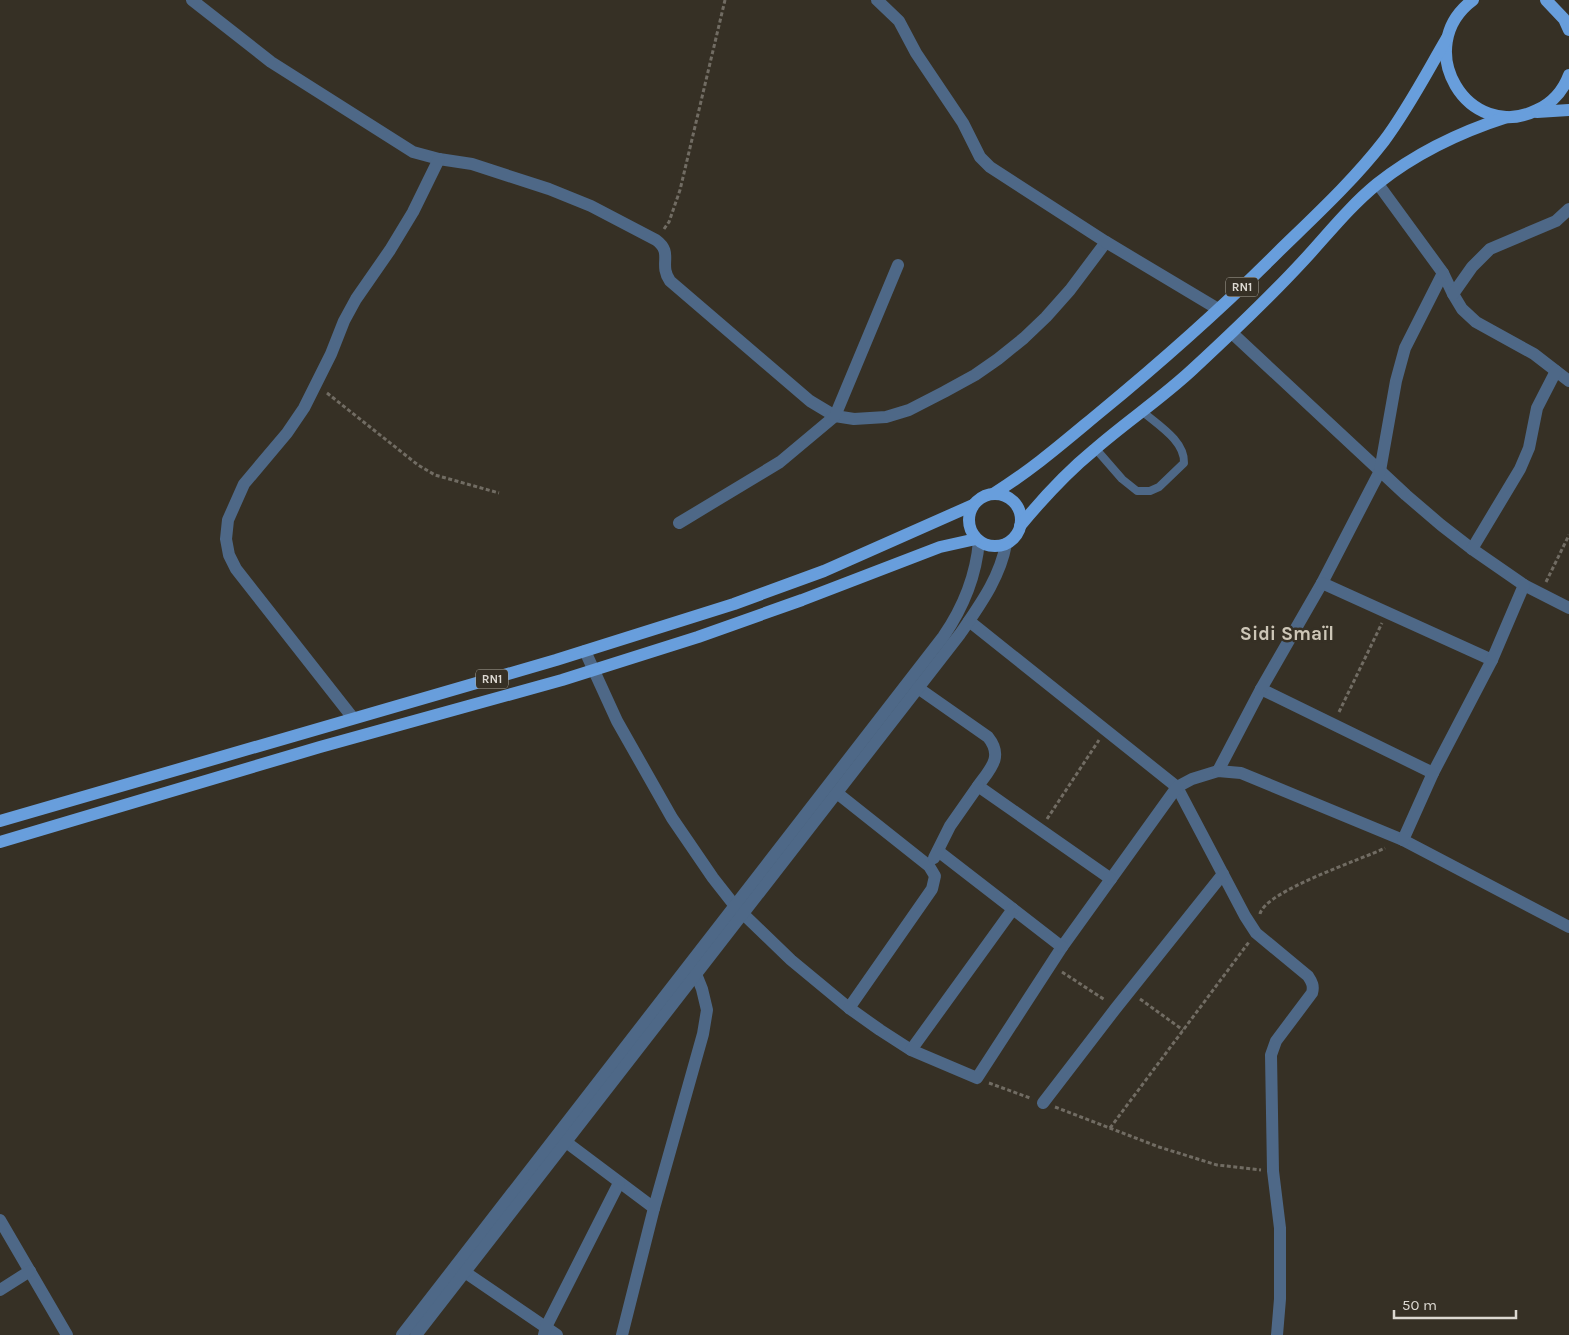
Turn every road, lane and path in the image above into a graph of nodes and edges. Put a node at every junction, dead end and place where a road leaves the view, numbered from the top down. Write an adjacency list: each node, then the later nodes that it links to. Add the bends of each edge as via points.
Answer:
1 (192, 0): 13 (street, via 271,62 316,92 414,152)
2 (725, 0): 16 (path, via 680,190 669,222)
3 (877, 0): 17 (street, via 899,21 916,53 963,123 980,157 990,167)
4 (1546, 0): 6 (main road)
5 (1469, 2): 8 (main road, RN1, via 1451,26)
6 (1554, 4): 7 (main road)
7 (1569, 30)
8 (1447, 38): 12 (main road, RN1, via 1449,75 1462,96 1483,111); 21 (main road, RN1, via 1396,124 1370,157)
9 (1569, 75): 11 (main road, RN1, via 1553,100)
10 (1569, 110): 11 (main road, RN1)
11 (1532, 113): 12 (main road, RN1)
12 (1507, 117): 14 (main road, RN1, via 1439,144)
13 (439, 159): 16 (street, via 472,164 549,189); 25 (street, via 413,212 356,299)
14 (1378, 184): 19 (street); 22 (main road, RN1, via 1342,217 1299,266)
15 (1569, 209): 20 (street, via 1556,222 1490,250 1472,267)
16 (656, 240): 27 (street, via 666,252 665,273 670,281 797,390)
17 (1106, 242): 21 (street); 27 (street, via 1046,317 975,375 910,410 886,417 854,419)
18 (898, 265): 27 (street)
19 (1443, 273): 20 (street); 29 (street, via 1405,348)
20 (1453, 294): 23 (street, via 1462,309 1476,322 1534,354)
21 (1218, 310): 31 (main road, RN1, via 1047,457)
22 (1232, 333): 26 (main road, RN1); 29 (street)
23 (1556, 371): 24 (street); 38 (street, via 1537,408 1529,448 1520,469)
24 (1569, 381)
25 (316, 384): 30 (path, via 418,465 435,474); 50 (street, via 287,433 244,484 228,520 226,539 236,569)
26 (1143, 412): 28 (main road, RN1); 28 (lane, via 1180,446 1184,455 1184,463 1159,487 1137,491)
27 (834, 416): 33 (street, via 780,462)
28 (1095, 448): 34 (main road, RN1, via 1049,492)
29 (1380, 472): 38 (street); 39 (street)
30 (499, 493)
31 (993, 494): 32 (main road, RN1); 34 (main road, via 1015,503 1021,518)
32 (973, 505): 36 (main road, via 968,519); 45 (main road, RN1, via 779,588)
33 (679, 523)
34 (1020, 526): 37 (main road, RN1)
35 (1569, 535): 41 (path)
36 (978, 540): 37 (main road, RN1, via 992,546); 47 (main road, RN1, via 940,547 698,637); 67 (street, via 969,589 953,622)
37 (1006, 544): 44 (street, via 998,572)
38 (1472, 549): 40 (street)
39 (1322, 583): 43 (street); 49 (street)
40 (1524, 585): 41 (street); 46 (street)
41 (1540, 594): 42 (street)
42 (1569, 608)
43 (1387, 613): 46 (street); 51 (path)
44 (969, 621): 48 (street); 52 (street)
45 (585, 651): 47 (street); 50 (main road, RN1)
46 (1492, 660): 54 (street)
47 (594, 670): 61 (main road, RN1); 67 (street, via 617,721 672,818)
48 (918, 688): 55 (street, via 994,744 995,761); 57 (street)
49 (1261, 689): 51 (street); 53 (street)
50 (353, 718): 58 (main road, RN1)
51 (1333, 724): 54 (street)
52 (1106, 730): 56 (street); 59 (path)
53 (1218, 771): 56 (street); 60 (street, via 1241,773)
54 (1433, 773): 60 (street)
55 (978, 786): 59 (street); 62 (street, via 950,826)
56 (1177, 787): 64 (street); 65 (street)
57 (837, 793): 63 (street); 67 (street)
58 (0, 821)
59 (1040, 830): 65 (street)
60 (1403, 840): 68 (street); 69 (path, via 1289,889 1261,910)
61 (0, 842)
62 (938, 851): 63 (street); 66 (street)
63 (929, 866): 74 (street, via 935,876 932,889)
64 (1223, 874): 69 (street); 73 (street)
65 (1111, 879): 70 (street)
66 (1013, 909): 70 (street); 77 (street)
67 (739, 910): 72 (street); 74 (street, via 790,960); 86 (street)
68 (1569, 927)
69 (1256, 933): 76 (path); 82 (street, via 1308,976 1313,988 1276,1041 1271,1055)
70 (1062, 947): 71 (street)
71 (1051, 964): 75 (path); 78 (street)
72 (696, 974): 81 (street); 84 (street, via 707,1010)
73 (1130, 992): 75 (street); 76 (path)
74 (850, 1008): 77 (street)
75 (1116, 1008): 79 (street)
76 (1183, 1030): 80 (path)
77 (911, 1050): 78 (street)
78 (977, 1078): 79 (path)
79 (1043, 1103): 80 (path)
80 (1110, 1128): 82 (path, via 1159,1148 1218,1165)
81 (566, 1142): 83 (street); 86 (street)
82 (1273, 1172): 95 (street, via 1280,1228)
83 (620, 1183): 84 (street); 89 (street)
84 (654, 1208): 94 (street)
85 (0, 1220): 87 (street)
86 (460, 1269): 89 (street); 91 (street); 92 (street)
87 (30, 1271): 88 (street); 90 (street)
88 (0, 1290)
89 (545, 1331): 93 (street)
90 (67, 1335)
91 (402, 1335)
92 (416, 1335)
93 (557, 1335)
94 (622, 1335)
95 (1277, 1335)

